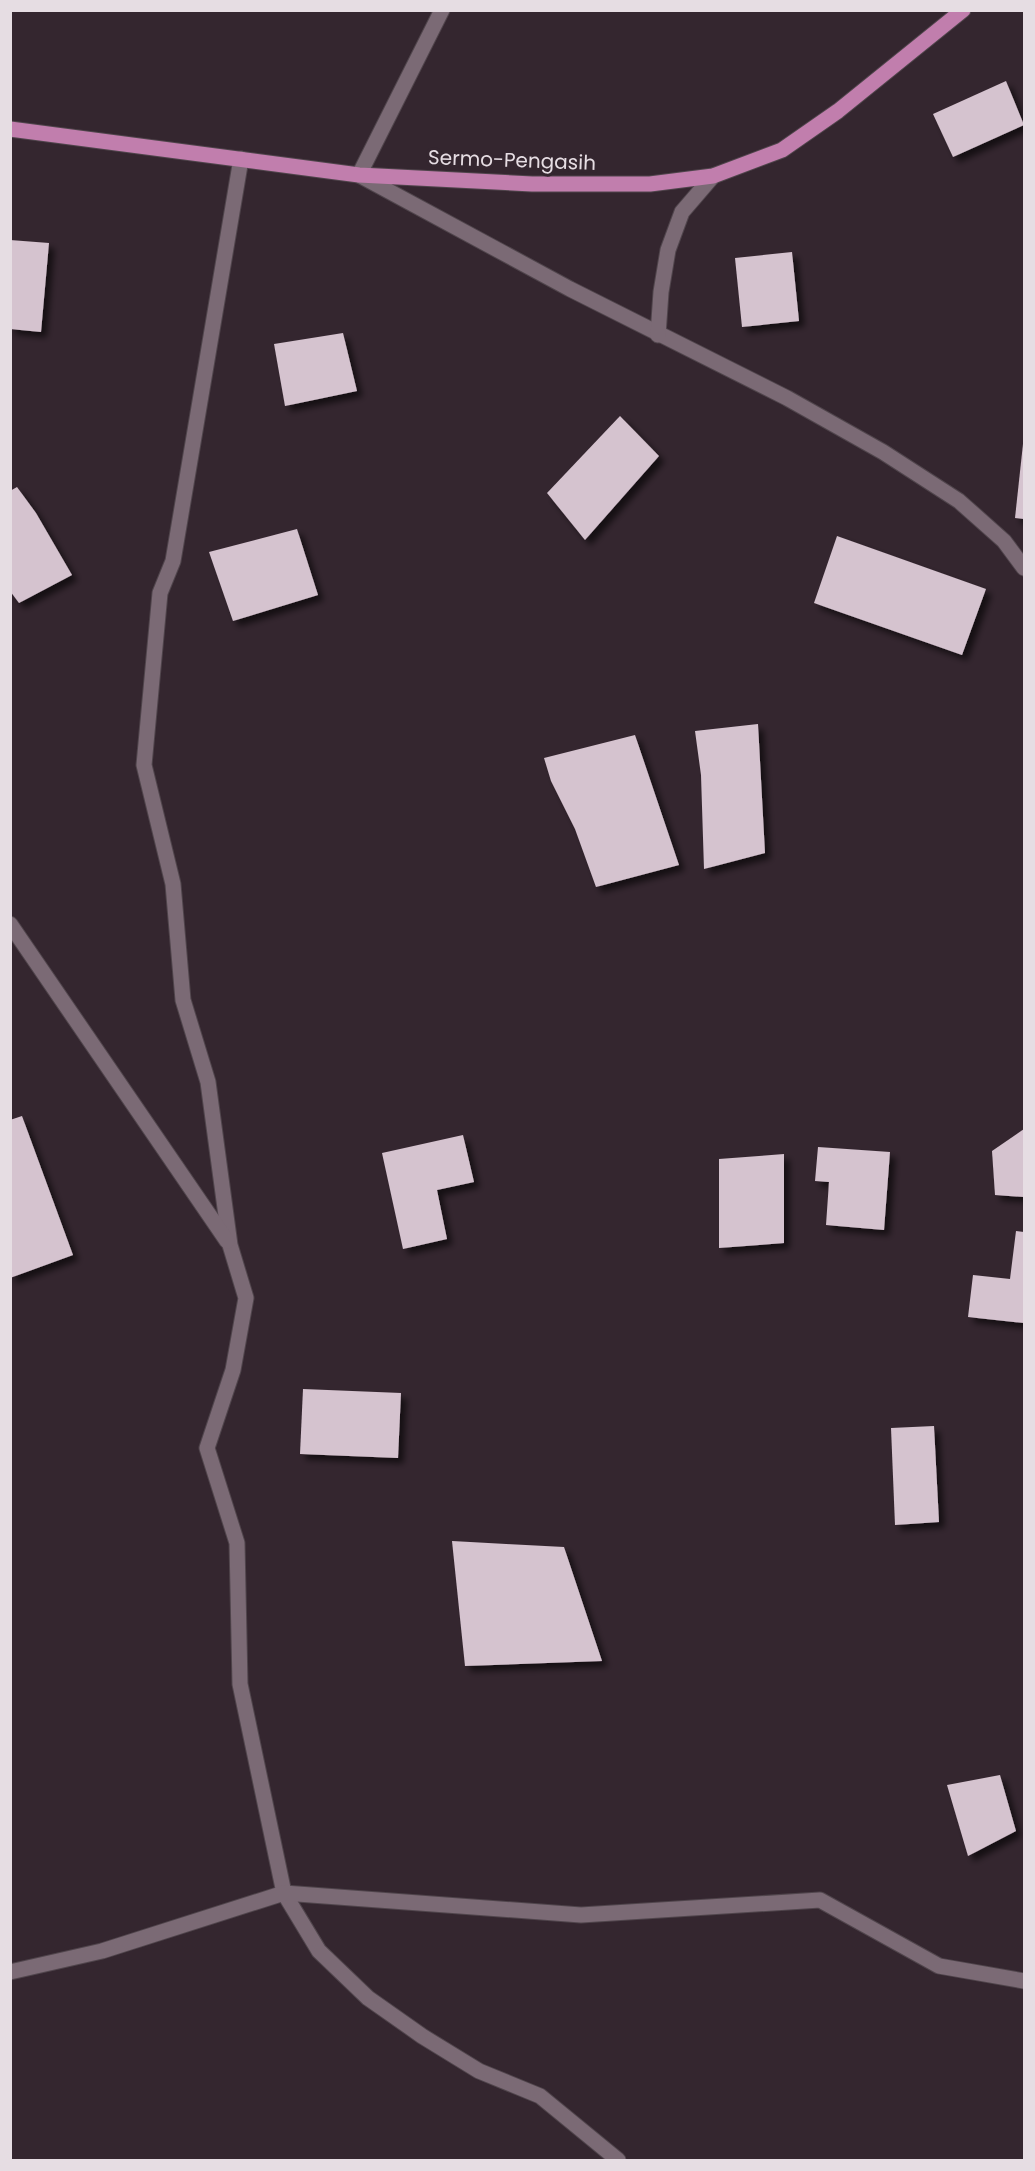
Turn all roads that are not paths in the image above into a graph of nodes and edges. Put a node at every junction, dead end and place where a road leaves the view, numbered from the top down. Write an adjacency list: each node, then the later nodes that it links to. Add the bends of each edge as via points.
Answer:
1 (442, 10): 5 (street)
2 (963, 10): 6 (main road, Sermo-Pengasih, via 838,111 782,150)
3 (10, 129): 4 (main road, Sermo-Pengasih)
4 (241, 159): 5 (main road, Sermo-Pengasih); 10 (street, via 173,561 160,593 144,765 173,884 183,1000 208,1082)
5 (359, 175): 6 (main road, Sermo-Pengasih, via 532,184 650,184); 7 (street)
6 (712, 177): 7 (street, via 682,212 668,250)
7 (658, 334): 8 (street, via 788,398 883,452 959,501 1004,541)
8 (1024, 568)
9 (10, 924): 10 (street)
10 (230, 1245): 11 (street, via 246,1298 233,1370 207,1448 237,1543 240,1684)
11 (284, 1893): 12 (street, via 102,1951); 13 (street, via 581,1915 820,1900 939,1966); 14 (street, via 320,1951 368,1998 479,2071 540,2096)
12 (10, 1972)
13 (1024, 1981)
14 (618, 2160)

